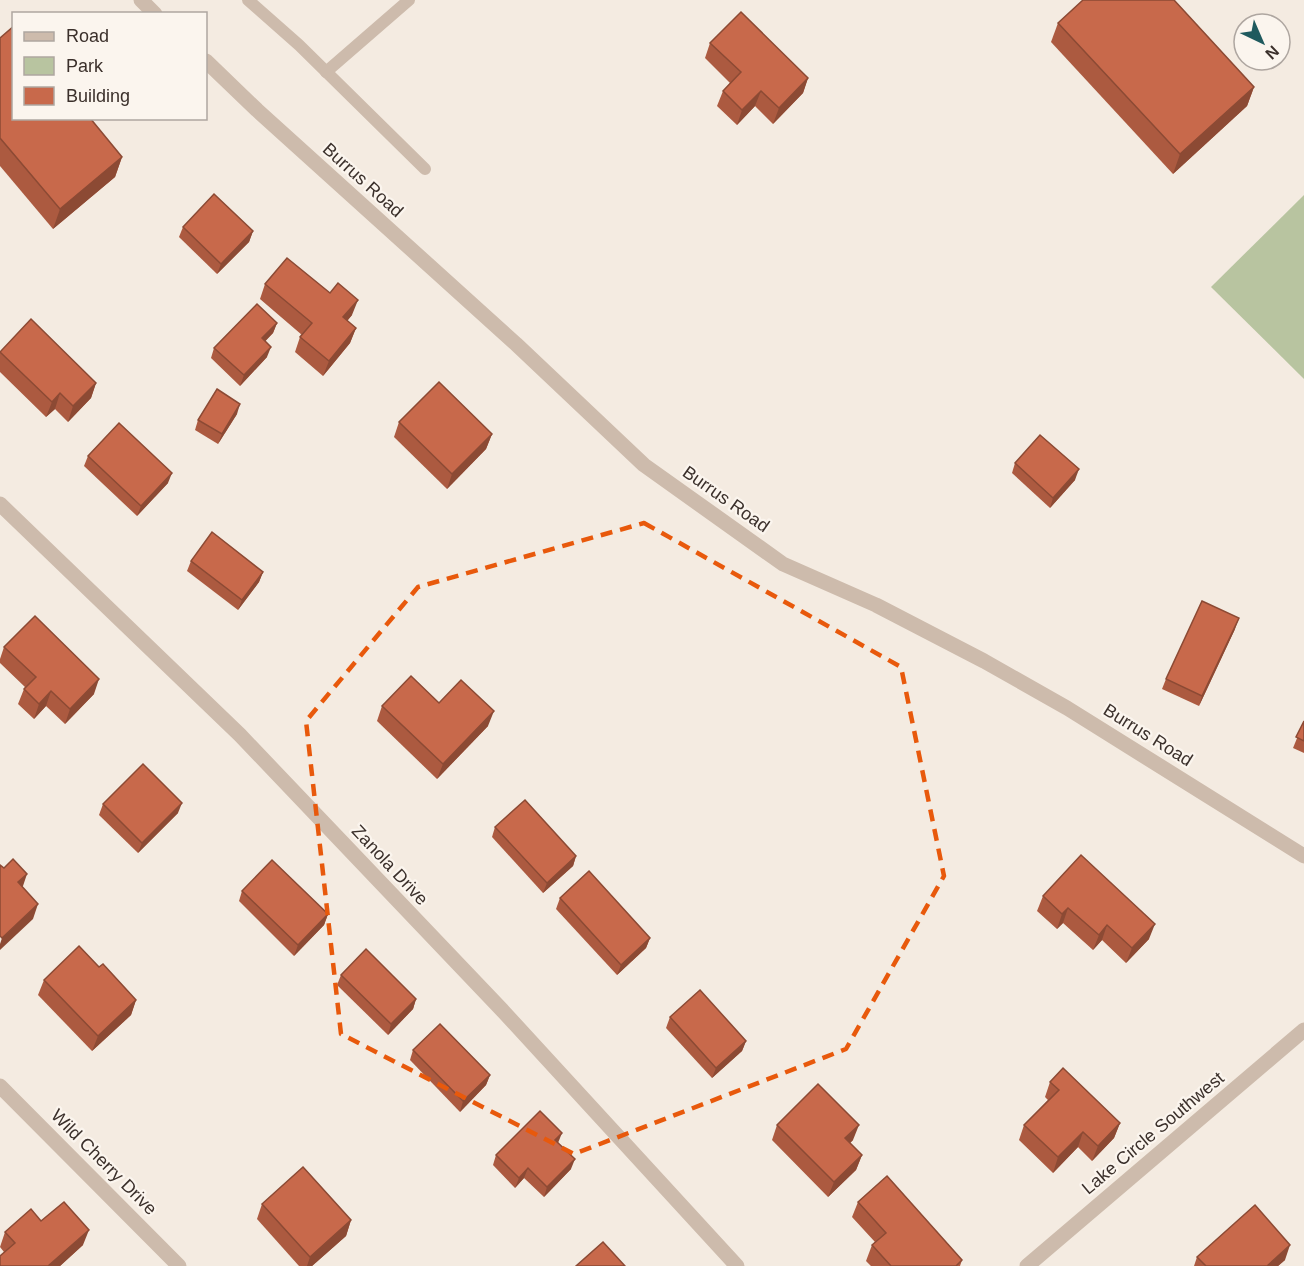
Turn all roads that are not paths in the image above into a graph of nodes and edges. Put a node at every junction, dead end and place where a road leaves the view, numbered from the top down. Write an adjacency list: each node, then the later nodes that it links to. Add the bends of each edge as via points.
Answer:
1 (141, 0): 4 (street)
2 (248, 0): 6 (lane)
3 (409, 0): 6 (lane)
4 (153, 12)
5 (207, 62): 9 (street, Burrus Road, via 644,465 783,564 876,605 984,661 1067,708)
6 (326, 72): 7 (lane)
7 (425, 169)
8 (0, 504): 13 (street, Zanola Drive, via 240,735 502,1010)
9 (1304, 856)
10 (1304, 1030): 14 (street, Lake Circle Southwest)
11 (0, 1086): 12 (street, Wild Cherry Drive)
12 (179, 1266)
13 (737, 1266)
14 (1027, 1266)

